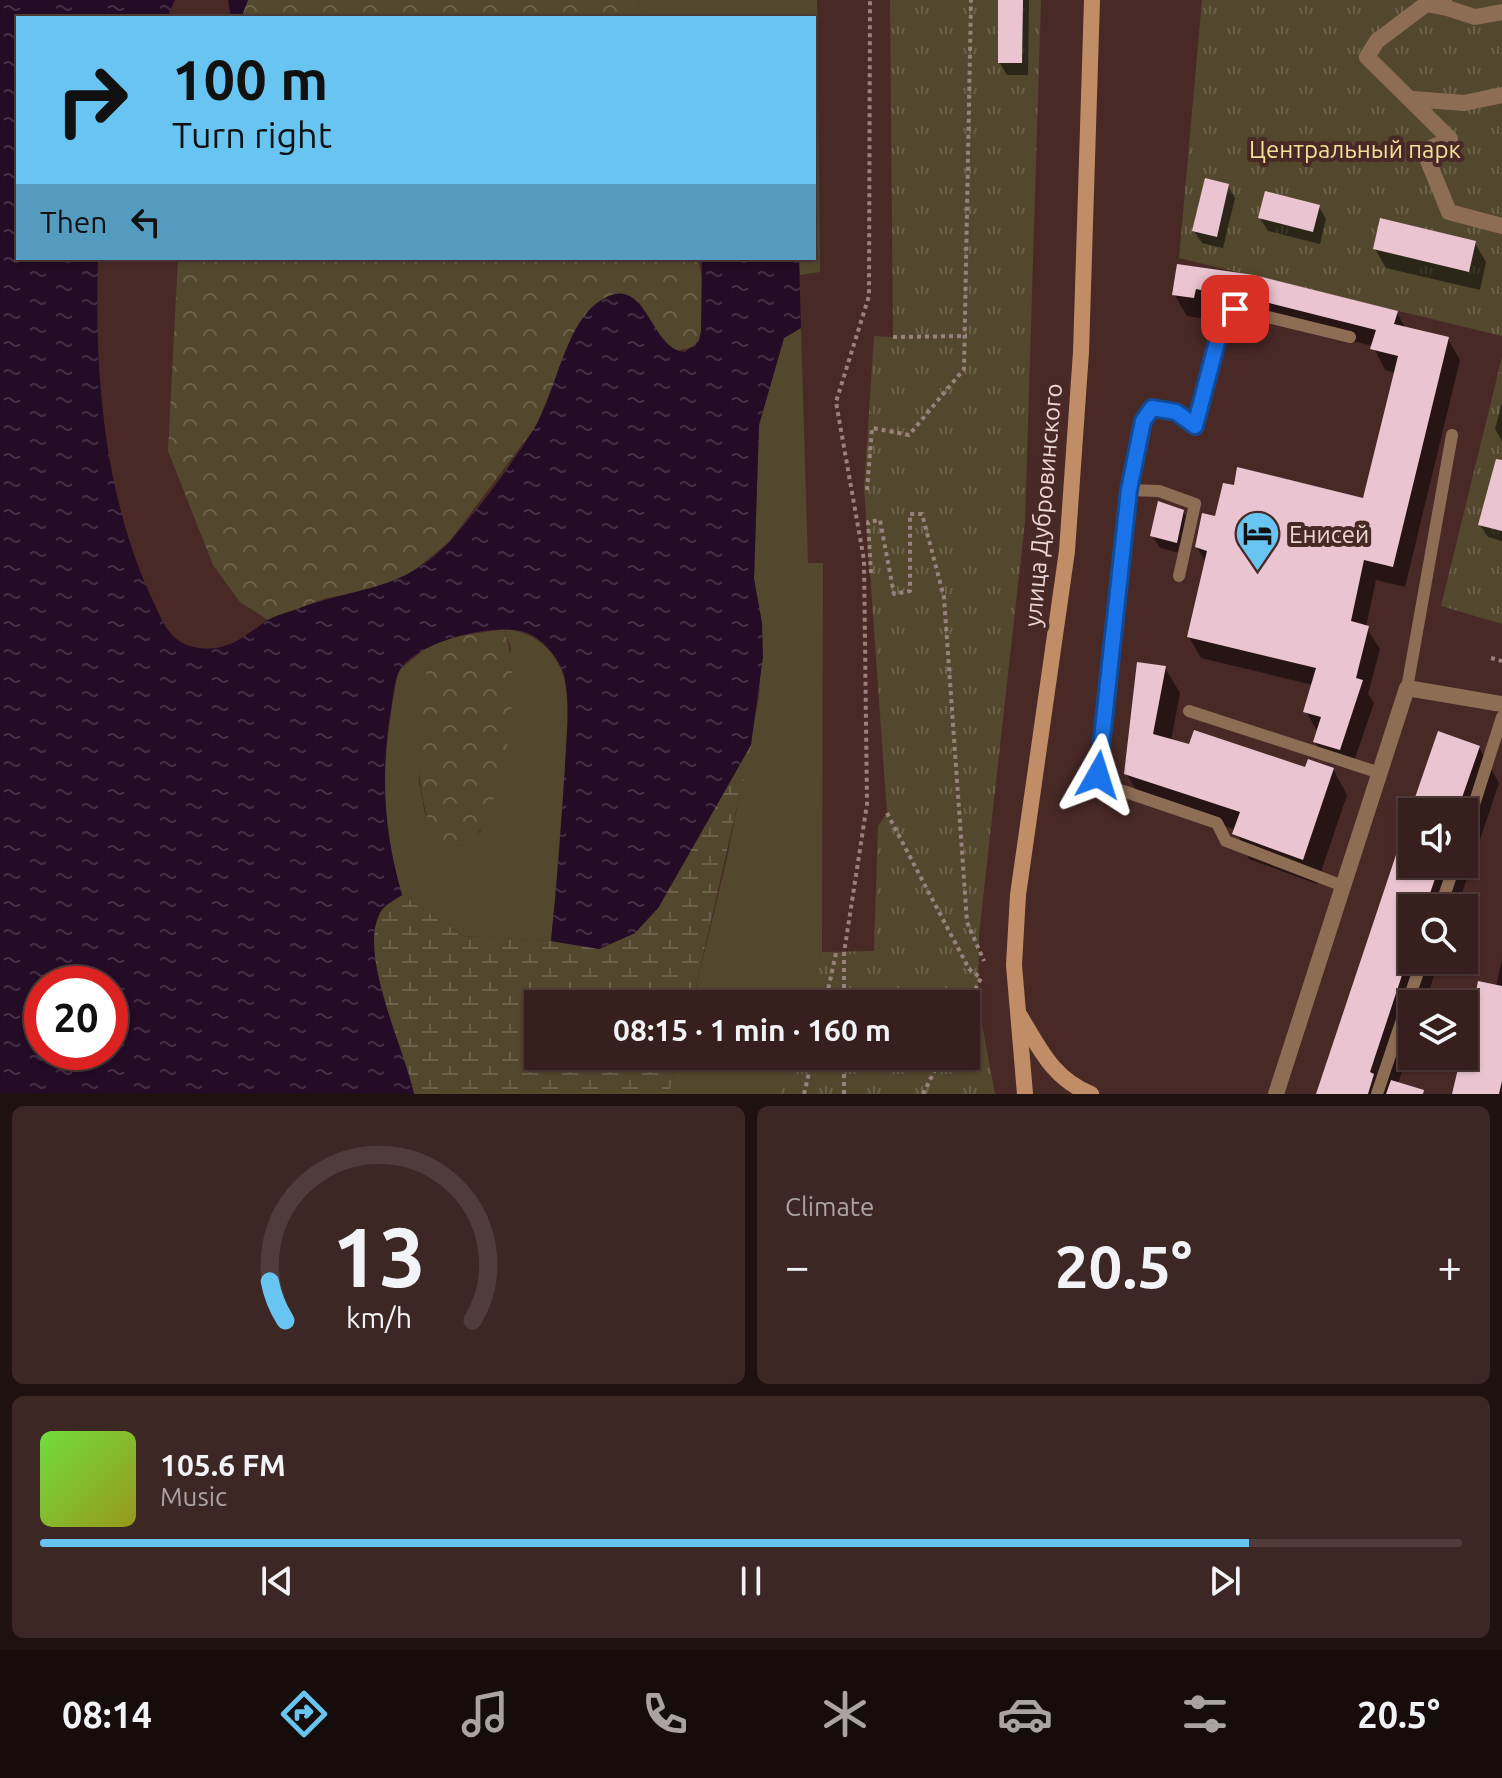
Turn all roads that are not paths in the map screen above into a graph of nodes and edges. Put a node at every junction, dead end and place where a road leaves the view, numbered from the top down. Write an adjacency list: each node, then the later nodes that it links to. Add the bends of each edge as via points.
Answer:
1 (1092, 0): 21 (main road, улица Дубровинского, via 1081,352 1068,536 1018,895)
2 (1488, 0): 5 (street)
3 (1445, 4): 5 (street); 7 (street, via 1426,4 1377,41 1367,57)
4 (1502, 12): 5 (street)
5 (1475, 17)
6 (1502, 95): 7 (street, via 1464,103)
7 (1411, 98): 8 (street, via 1450,139 1450,146 1424,151 1449,212)
8 (1502, 226)
9 (1350, 337): 11 (lane, via 1235,309 1223,319 1195,426 1176,412 1152,408 1143,421)
10 (1452, 435): 13 (lane)
11 (1129, 490): 12 (lane, via 1159,491 1195,504); 19 (lane, via 1098,775 1114,788 1217,823 1226,841)
12 (1179, 576)
13 (1407, 688): 14 (street); 17 (street)
14 (1502, 704)
15 (1189, 711): 17 (lane)
16 (1502, 717): 18 (lane)
17 (1380, 773): 19 (street)
18 (1476, 798)
19 (1343, 886): 24 (street)
20 (1417, 974): 25 (lane)
21 (1017, 1011): 22 (main road, улица Дубровинского); 23 (main road, улица Дубровинского, via 1053,1070)
22 (1025, 1094)
23 (1091, 1094)
24 (1276, 1094)
25 (1377, 1094)

